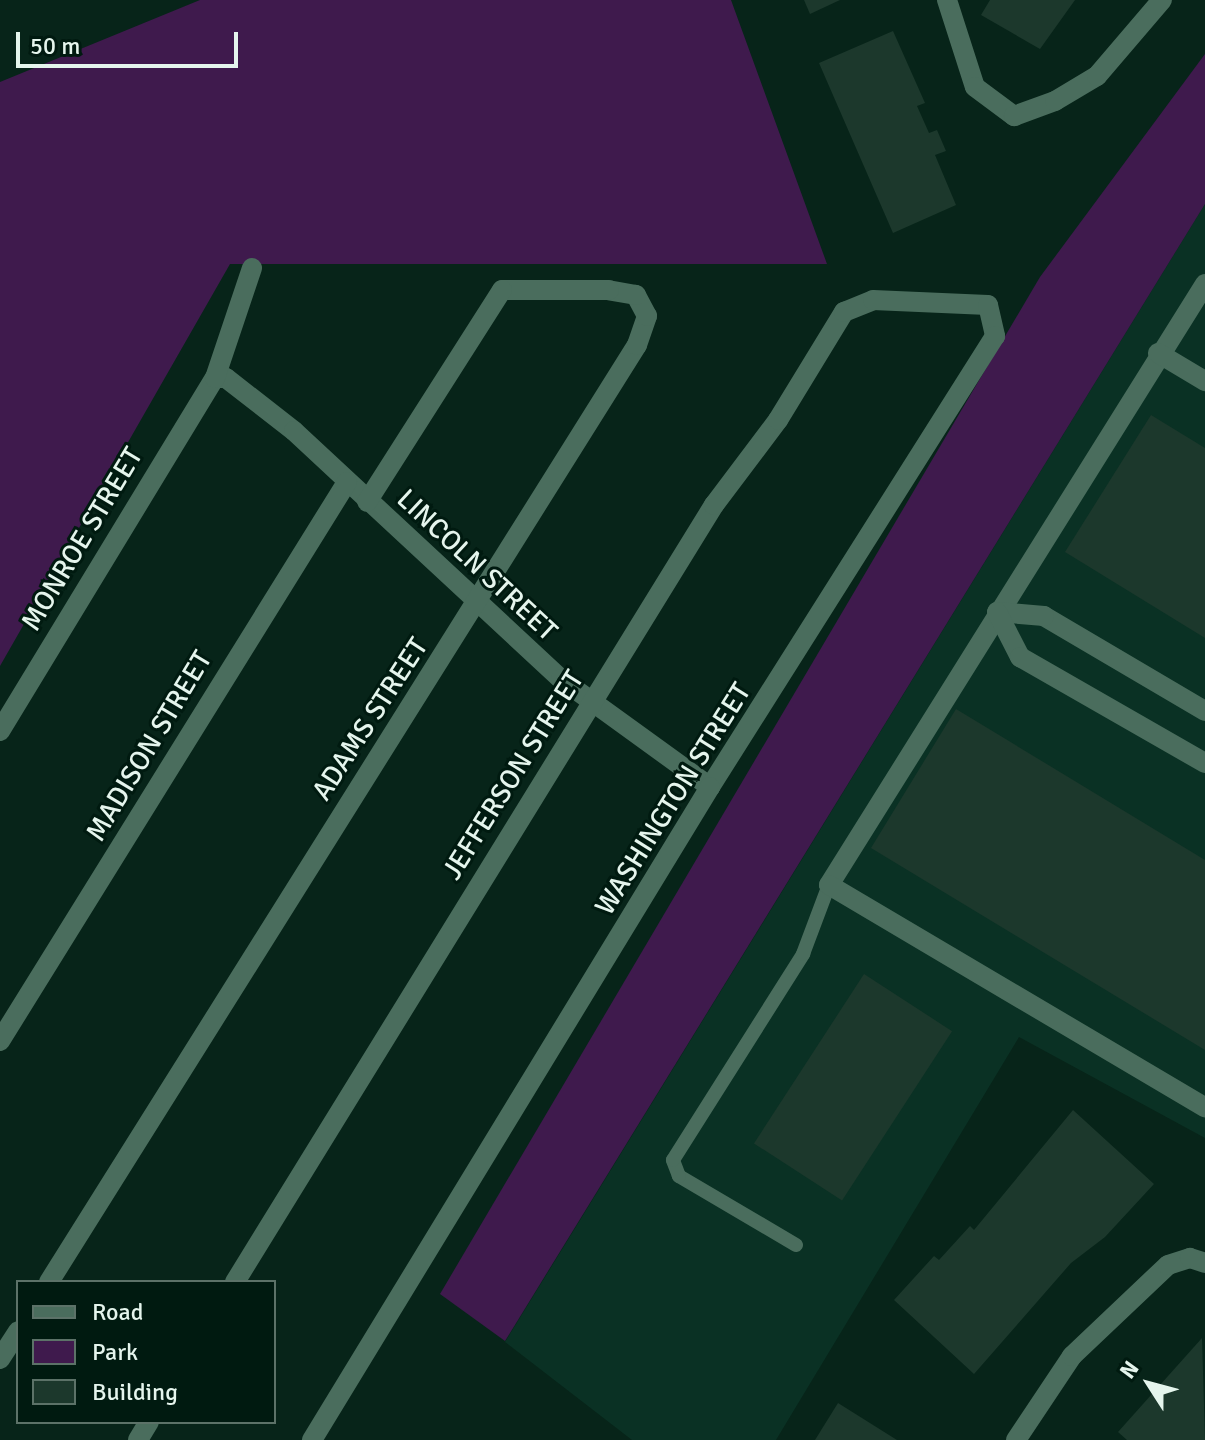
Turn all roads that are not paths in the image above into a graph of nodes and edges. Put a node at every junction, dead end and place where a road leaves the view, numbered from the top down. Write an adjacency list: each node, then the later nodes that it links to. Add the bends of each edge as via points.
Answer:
1 (947, 0): 2 (street, via 975,87 1014,116 1097,76)
2 (1162, 0)
3 (252, 268): 7 (street, MONROE STREET)
4 (1205, 284): 6 (street)
5 (850, 305): 13 (street, JEFFERSON STREET); 17 (street, WASHINGTON STREET, via 873,300 980,302 995,319 995,336)
6 (1158, 353): 8 (street); 12 (street)
7 (215, 378): 9 (street, LINCOLN STREET, via 226,378); 15 (street, MONROE STREET)
8 (1205, 381)
9 (347, 482): 10 (street, LINCOLN STREET); 19 (street, MADISON STREET)
10 (367, 502): 11 (street, LINCOLN STREET); 11 (street, ADAMS STREET, via 502,290 636,295 646,325)
11 (477, 607): 13 (street, LINCOLN STREET); 23 (street, ADAMS STREET)
12 (997, 612): 14 (street, via 1044,616); 16 (street, via 1020,657); 18 (street)
13 (592, 702): 17 (street, LINCOLN STREET); 24 (street, JEFFERSON STREET)
14 (1205, 711)
15 (0, 731)
16 (1205, 763)
17 (710, 787): 27 (street, WASHINGTON STREET)
18 (829, 885): 20 (street); 21 (lane, via 803,954 673,1160 679,1176)
19 (0, 1041)
20 (1205, 1107)
21 (796, 1245)
22 (1205, 1263): 28 (street, via 1190,1258 1168,1265 1072,1356)
23 (50, 1280)
24 (236, 1280)
25 (16, 1334): 26 (street)
26 (0, 1359)
27 (312, 1440)
28 (1016, 1440)

